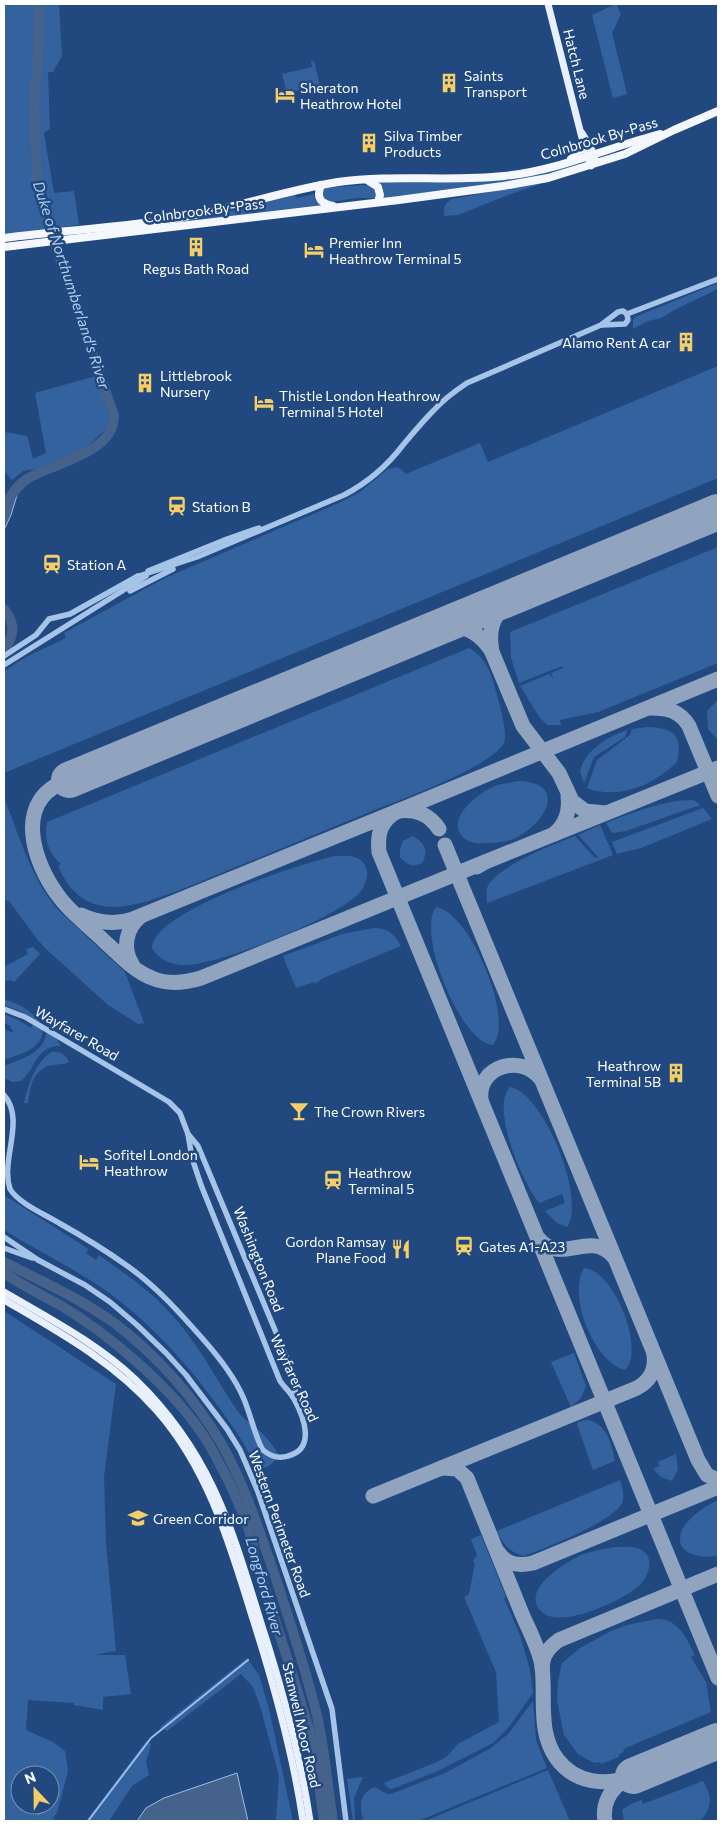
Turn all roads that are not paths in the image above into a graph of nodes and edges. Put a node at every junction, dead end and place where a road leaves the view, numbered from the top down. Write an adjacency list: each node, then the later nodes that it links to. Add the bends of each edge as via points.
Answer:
1 (548, 4): 4 (main road, Hatch Lane)
2 (718, 111): 3 (highway)
3 (674, 130): 6 (highway, Colnbrook By-Pass); 8 (highway, Colnbrook By-Pass, via 632,152)
4 (581, 131): 5 (main road, Hatch Lane); 6 (main road, Hatch Lane)
5 (584, 145): 6 (main road, Hatch Lane); 7 (highway)
6 (590, 155): 7 (highway, Colnbrook By-Pass); 8 (main road, Hatch Lane)
7 (568, 162): 9 (highway, Colnbrook By-Pass, via 496,176)
8 (594, 165): 11 (highway, Colnbrook By-Pass, via 503,186)
9 (365, 179): 10 (highway, Colnbrook By-Pass); 11 (highway, via 378,187)
10 (321, 185): 12 (highway, via 320,200); 13 (highway, Colnbrook By-Pass, via 182,218)
11 (378, 202): 12 (highway, Colnbrook By-Pass)
12 (336, 207): 14 (highway, Colnbrook By-Pass)
13 (4, 238)
14 (4, 247)
15 (718, 278): 16 (street)
16 (628, 314): 17 (street, via 621,311); 18 (street, via 627,322)
17 (614, 316): 18 (street); 19 (street)
18 (617, 323): 19 (street)
19 (601, 325): 20 (street, via 467,383 433,411 379,471 356,489)
20 (270, 525): 21 (street); 22 (street, via 246,531)
21 (197, 557): 23 (street); 25 (street)
22 (160, 565): 23 (street); 24 (street)
23 (149, 574): 24 (street); 25 (street)
24 (136, 577): 26 (street, via 70,614 49,619 36,635)
25 (108, 601): 27 (street)
26 (4, 656)
27 (4, 665)
28 (4, 1009): 30 (street, Wayfarer Road, via 25,1017 169,1102 180,1113)
29 (4, 1095): 31 (street, Wayfarer Road, via 12,1113 5,1161)
30 (188, 1134): 37 (street, Wayfarer Road, via 201,1185 280,1381); 37 (street, Washington Road, via 198,1146 295,1378)
31 (7, 1189): 37 (street, Wayfarer Road, via 127,1265 173,1305 236,1382 250,1412 259,1443 273,1456 289,1456 297,1452 305,1440 306,1428)
32 (4, 1237): 34 (street, Western Perimeter Road)
33 (4, 1248): 34 (street, Western Perimeter Road)
34 (38, 1260): 40 (street, Western Perimeter Road, via 110,1302 150,1337 186,1375 240,1450 261,1500 332,1709)
35 (4, 1292): 39 (main road, Stanwell Moor Road, via 84,1338 120,1365 170,1416 203,1465 233,1534 276,1667)
36 (4, 1300): 38 (main road, Stanwell Moor Road, via 103,1360 129,1382 164,1420 197,1469 222,1523 267,1662 286,1734)
37 (294, 1399)
38 (302, 1821)
39 (310, 1821)
40 (346, 1821)

